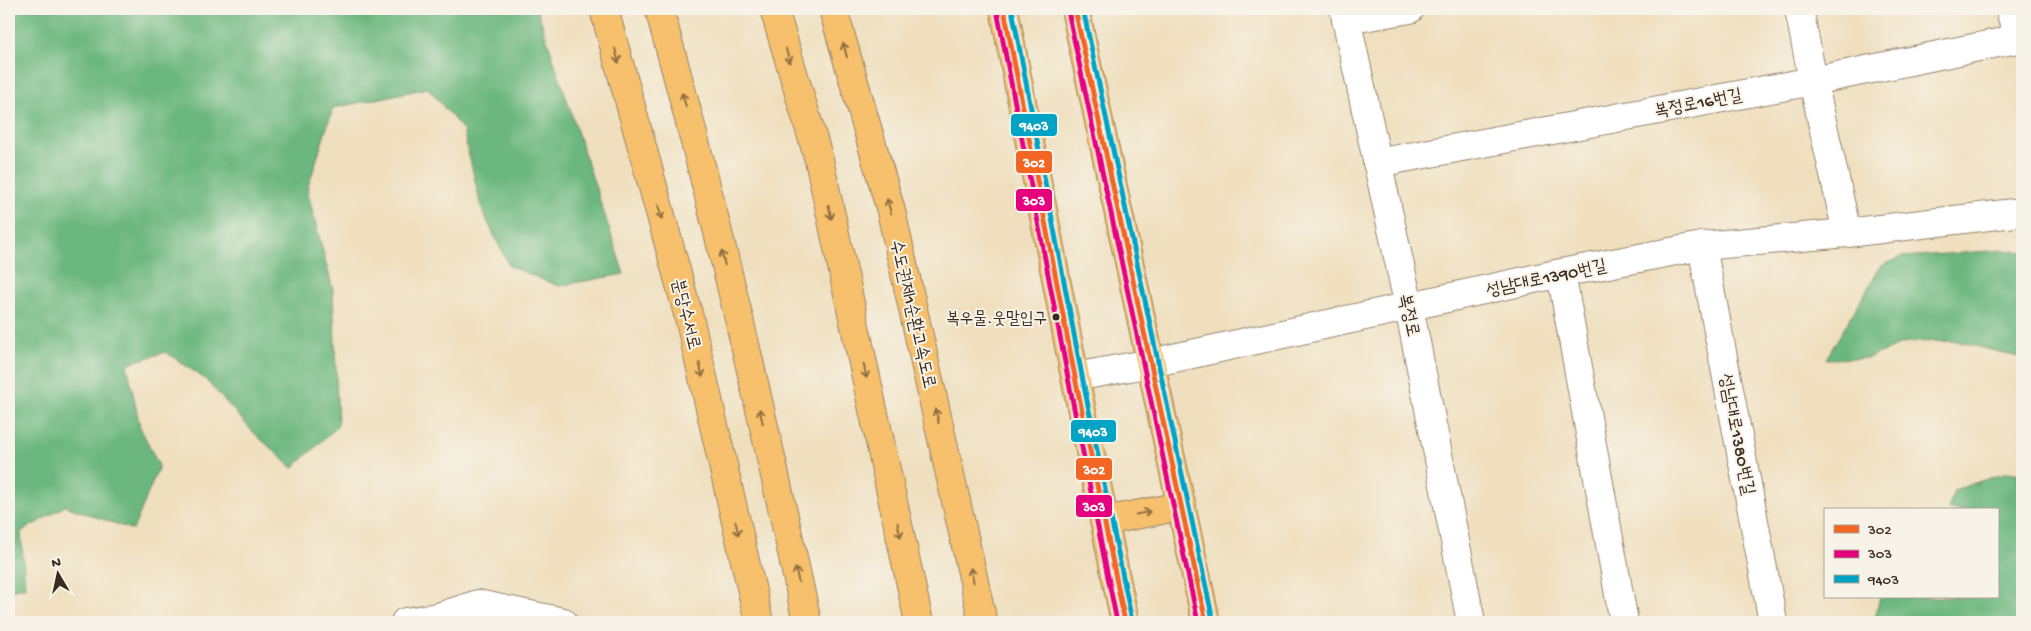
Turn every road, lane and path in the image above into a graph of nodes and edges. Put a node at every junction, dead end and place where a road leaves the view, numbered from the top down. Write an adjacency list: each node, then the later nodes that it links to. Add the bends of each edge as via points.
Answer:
1 (604, 9): 26 (main road, 분당수서로, one-way to 26, via 690,321)
2 (658, 9): 27 (main road, one-way to 2, via 690,122)
3 (774, 9): 28 (main road, one-way to 28, via 818,160)
4 (833, 9): 29 (main road, 수도권제1순환고속도로, one-way to 4, via 891,211)
5 (1004, 9): 20 (main road)
6 (1075, 9): 19 (main road)
7 (1410, 9): 10 (street)
8 (1799, 9): 12 (street)
9 (2010, 9): 11 (street, 복정로16번길)
10 (1345, 14): 13 (street, 복정로)
11 (2020, 39): 12 (street, 복정로16번길)
12 (1813, 81): 13 (street, 복정로16번길); 15 (street)
13 (1377, 163): 18 (street, 복정로)
14 (2022, 212): 15 (street, 성남대로1390번길)
15 (1847, 233): 16 (street, 성남대로1390번길)
16 (1702, 246): 17 (street, 성남대로1390번길); 33 (street, 성남대로1380번길)
17 (1561, 273): 18 (street, 성남대로1390번길); 32 (street)
18 (1409, 307): 19 (street, 성남대로1390번길); 31 (street, 복정로)
19 (1151, 363): 20 (street, 성남대로1390번길); 21 (main road)
20 (1075, 377): 22 (main road)
21 (1182, 506): 22 (main road, one-way to 21); 23 (main road)
22 (1104, 521): 30 (main road)
23 (1199, 621)
24 (405, 622): 25 (street, via 438,617 478,604)
25 (563, 622)
26 (759, 622)
27 (807, 622)
28 (919, 622)
29 (983, 622)
30 (1125, 622)
31 (1471, 622)
32 (1624, 622)
33 (1773, 622)

